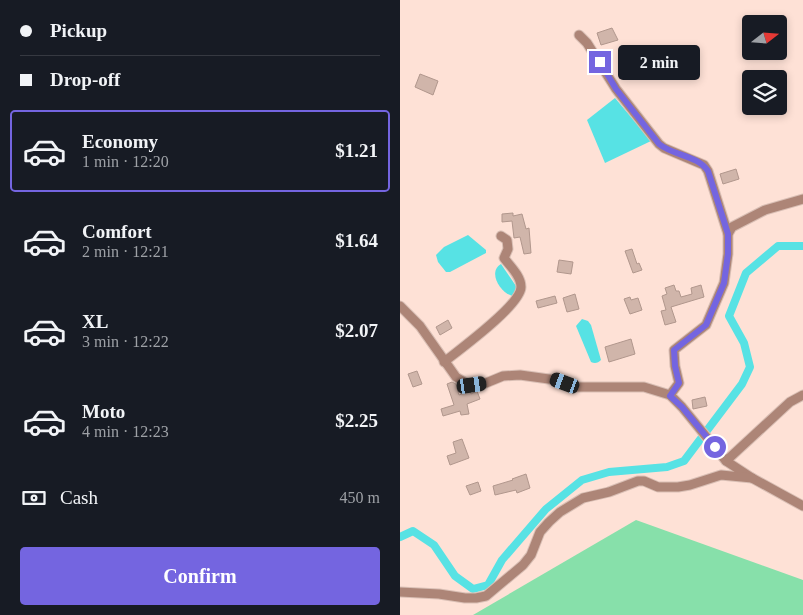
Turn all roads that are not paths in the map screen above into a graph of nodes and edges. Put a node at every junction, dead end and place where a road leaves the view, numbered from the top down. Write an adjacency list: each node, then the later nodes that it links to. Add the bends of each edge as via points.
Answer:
1 (579, 35): 3 (street, via 659,144 704,165)
2 (803, 199): 3 (street, via 765,210 732,228)
3 (728, 234): 8 (street, via 724,283 706,325 674,350 679,383)
4 (501, 236): 6 (street, via 507,240 504,258 521,280 522,290 495,322)
5 (400, 306): 6 (street, via 420,326)
6 (444, 362): 8 (street, via 462,382 472,385 520,374 575,386 644,388)
7 (803, 395): 9 (street, via 790,402)
8 (670, 396): 9 (street)
9 (726, 461): 10 (street)
10 (752, 478): 11 (street); 12 (street, via 721,475 678,487 658,487 638,481 583,498 549,522 540,532 531,555 523,565 486,596 465,598)
11 (803, 506)
12 (400, 592)

